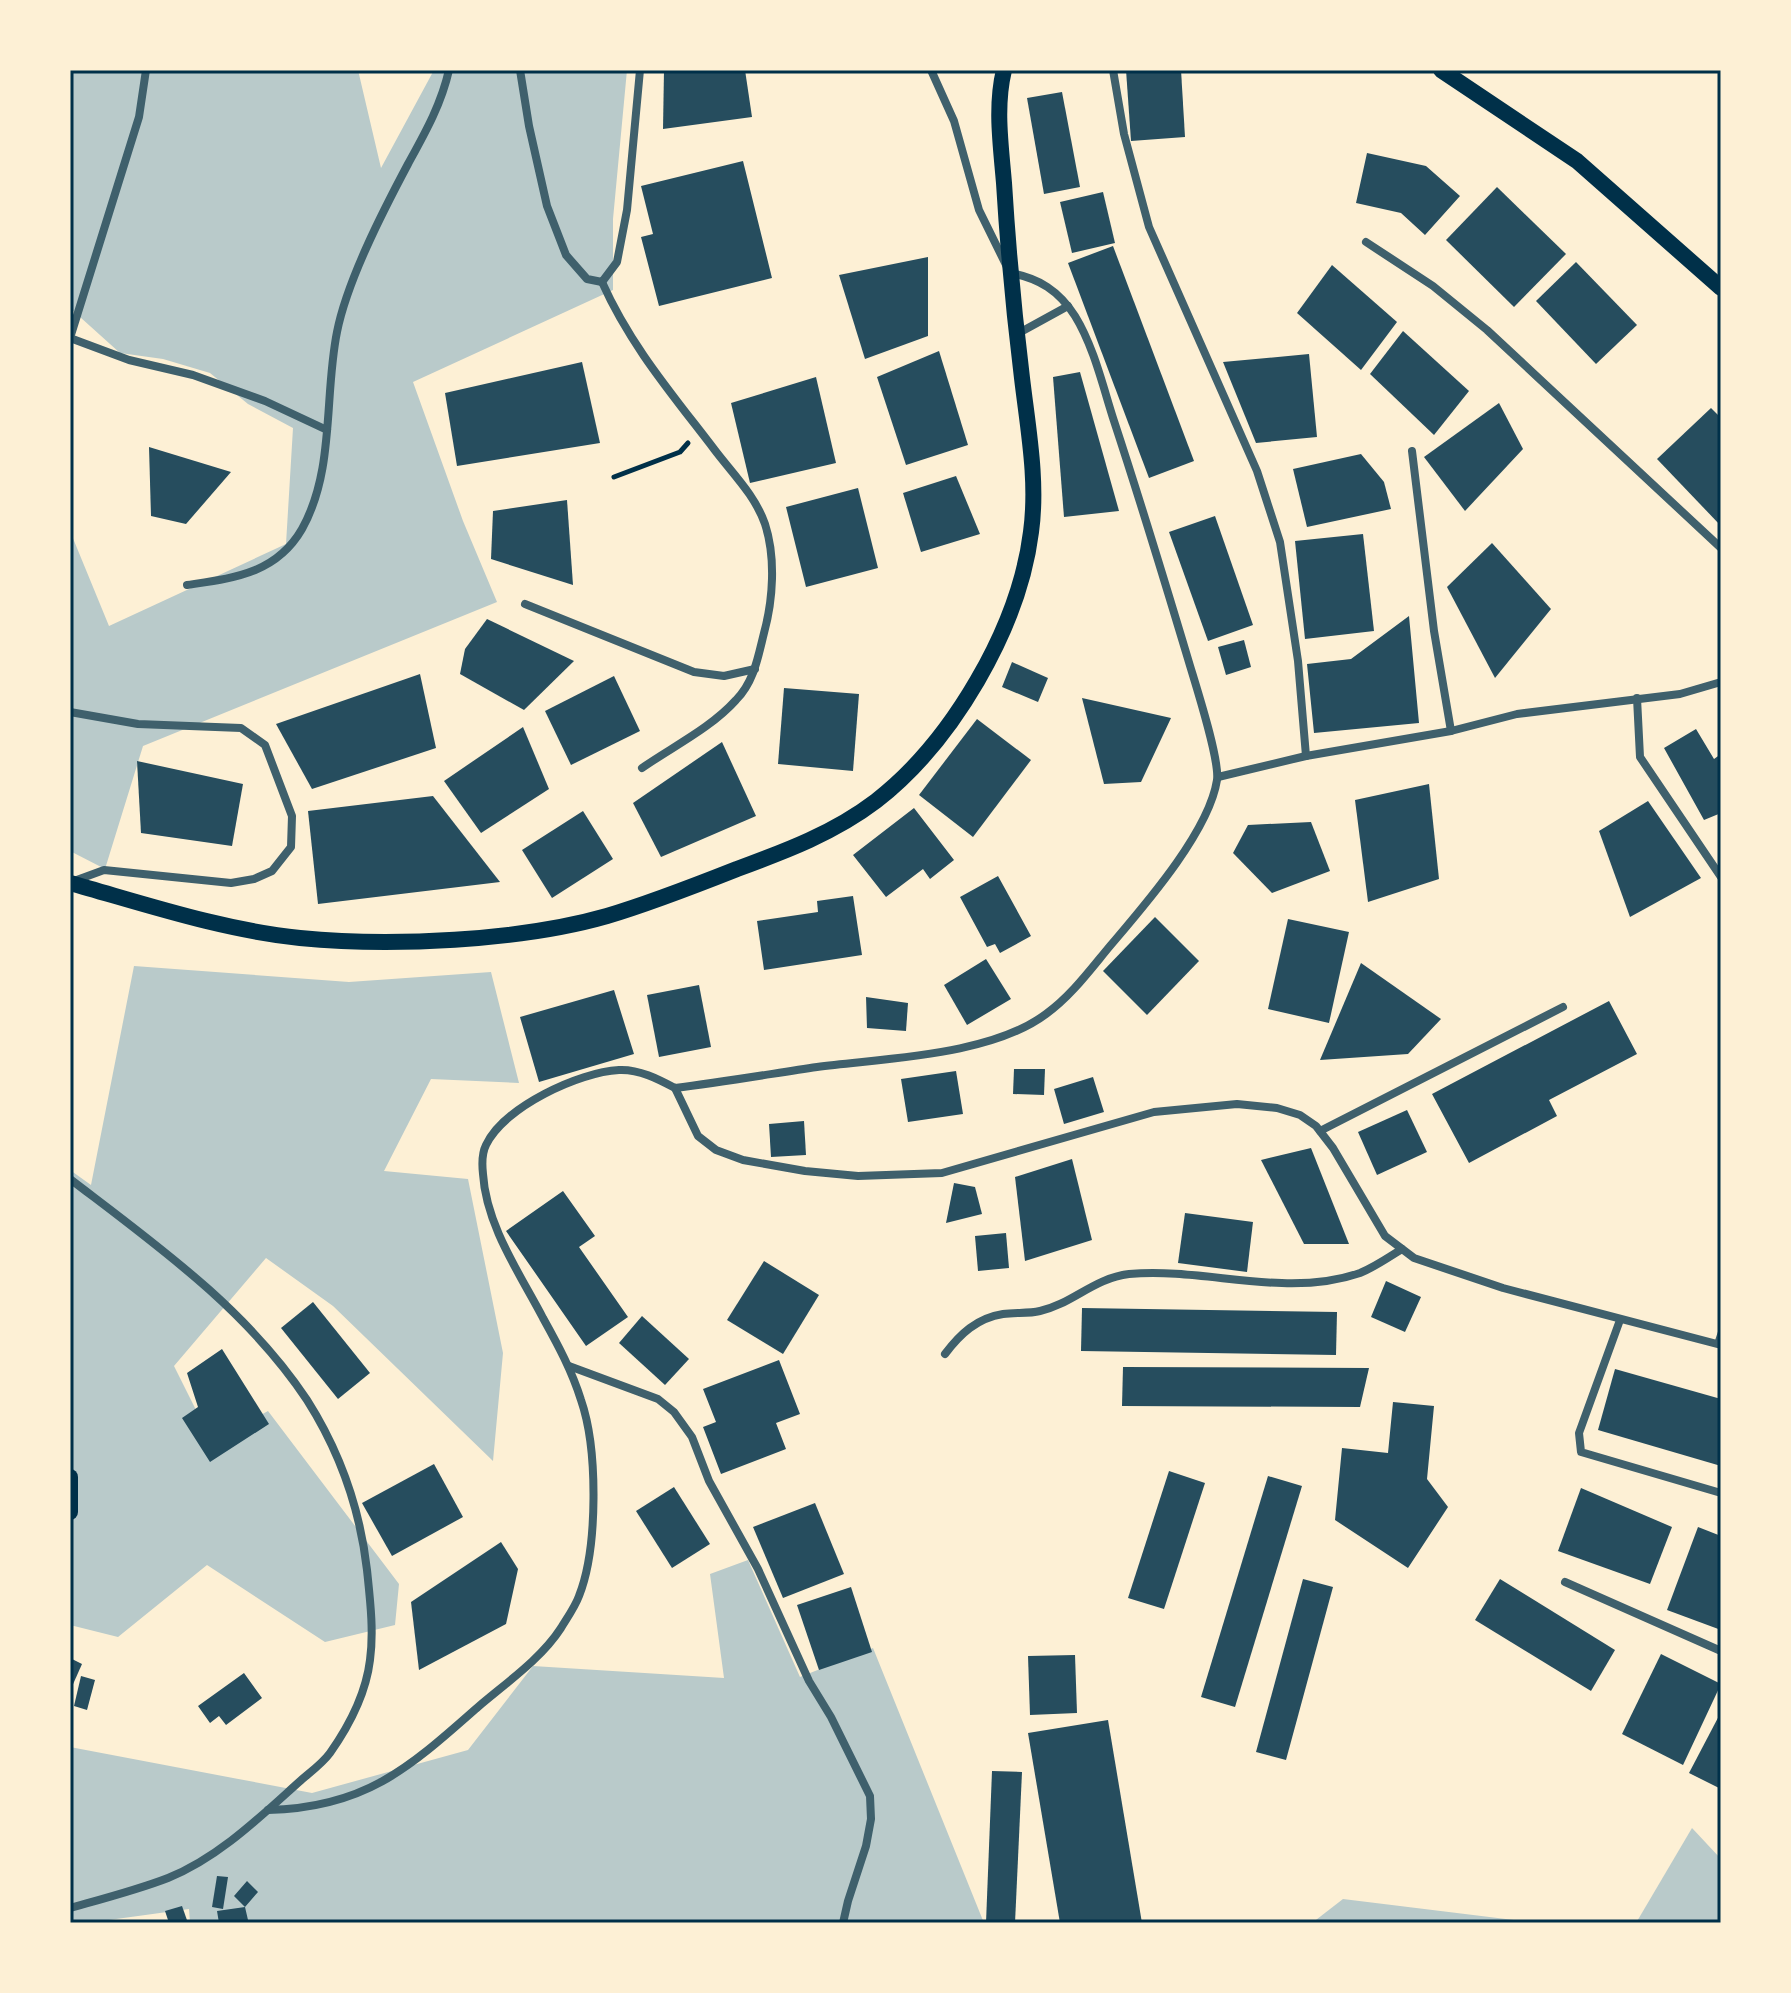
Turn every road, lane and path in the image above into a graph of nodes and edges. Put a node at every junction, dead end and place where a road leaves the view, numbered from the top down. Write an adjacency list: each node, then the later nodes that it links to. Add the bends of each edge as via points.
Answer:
1 (146, 70): 15 (street, via 139,117)
2 (449, 70): 17 (street, via 436,113 347,295 337,331)
3 (520, 70): 11 (street, via 547,206 566,255 587,279)
4 (640, 70): 11 (street, via 627,210 617,262)
5 (931, 70): 10 (street, via 954,121 979,210)
6 (1004, 70): 10 (main road, via 999,115)
7 (1113, 70): 28 (street, via 1149,227 1257,471 1280,542)
8 (1441, 70): 12 (main road, via 1577,161)
9 (1366, 242): 20 (street, via 1487,330)
10 (1010, 273): 13 (street, via 1042,283); 14 (main road)
11 (602, 282): 16 (street, via 639,351)
12 (1721, 288)
13 (1068, 306): 14 (street); 30 (street, via 1091,352 1148,524)
14 (1017, 334): 32 (main road, via 1033,476 1032,528 1010,614 955,715 933,744 879,798 840,824 792,849 605,917 436,940 297,938 215,923)
15 (70, 338): 17 (street, via 207,380)
16 (699, 429): 19 (path, via 680,452); 23 (street, via 735,473 765,525 771,590)
17 (327, 430): 21 (street, via 312,506 284,550 242,577)
18 (1412, 451): 27 (street)
19 (614, 477)
20 (1721, 548)
21 (187, 585)
22 (525, 604): 23 (street, via 694,672 724,676)
23 (755, 669): 29 (street, via 736,701)
24 (1721, 682): 25 (street, via 1680,694)
25 (1637, 698): 27 (street, via 1528,712); 31 (street, via 1640,757)
26 (70, 712): 32 (street, via 138,724 241,728 265,745 292,816 291,847 272,871 254,879 231,883 104,870)
27 (1451, 731): 28 (street)
28 (1306, 756): 30 (street)
29 (642, 768)
30 (1218, 777): 34 (street, via 1190,843 1141,909 1076,986 1021,1029 919,1054)
31 (1721, 877)
32 (70, 883)
33 (1563, 1007): 35 (street)
34 (675, 1088): 35 (street, via 698,1136 716,1150 743,1160 858,1176 942,1173 1154,1112 1237,1104 1277,1108 1300,1115); 42 (street, via 636,1071 586,1078 520,1109 485,1145 483,1178 490,1208)
35 (1320, 1131): 37 (street, via 1385,1236)
36 (70, 1179): 48 (street, via 180,1263 274,1356 326,1432 356,1507 371,1602 371,1659 364,1688 328,1756)
37 (1402, 1249): 38 (street, via 1445,1269); 41 (street, via 1361,1272 1329,1281 1281,1285 1188,1274 1126,1275 1088,1287 1051,1308 983,1319 959,1335)
38 (1620, 1320): 40 (street); 44 (street, via 1579,1433 1581,1452)
39 (1721, 1332): 40 (lane)
40 (1719, 1344)
41 (945, 1354)
42 (569, 1366): 48 (street, via 583,1403 593,1508 586,1571 560,1630 425,1755 394,1777 323,1805); 50 (street, via 658,1399 692,1437 709,1481 870,1796 866,1846)
43 (70, 1477): 45 (main road)
44 (1721, 1493)
45 (70, 1512)
46 (1565, 1582): 47 (street)
47 (1721, 1651)
48 (268, 1810): 49 (street, via 204,1859 169,1877)
49 (70, 1908)
50 (843, 1923)

